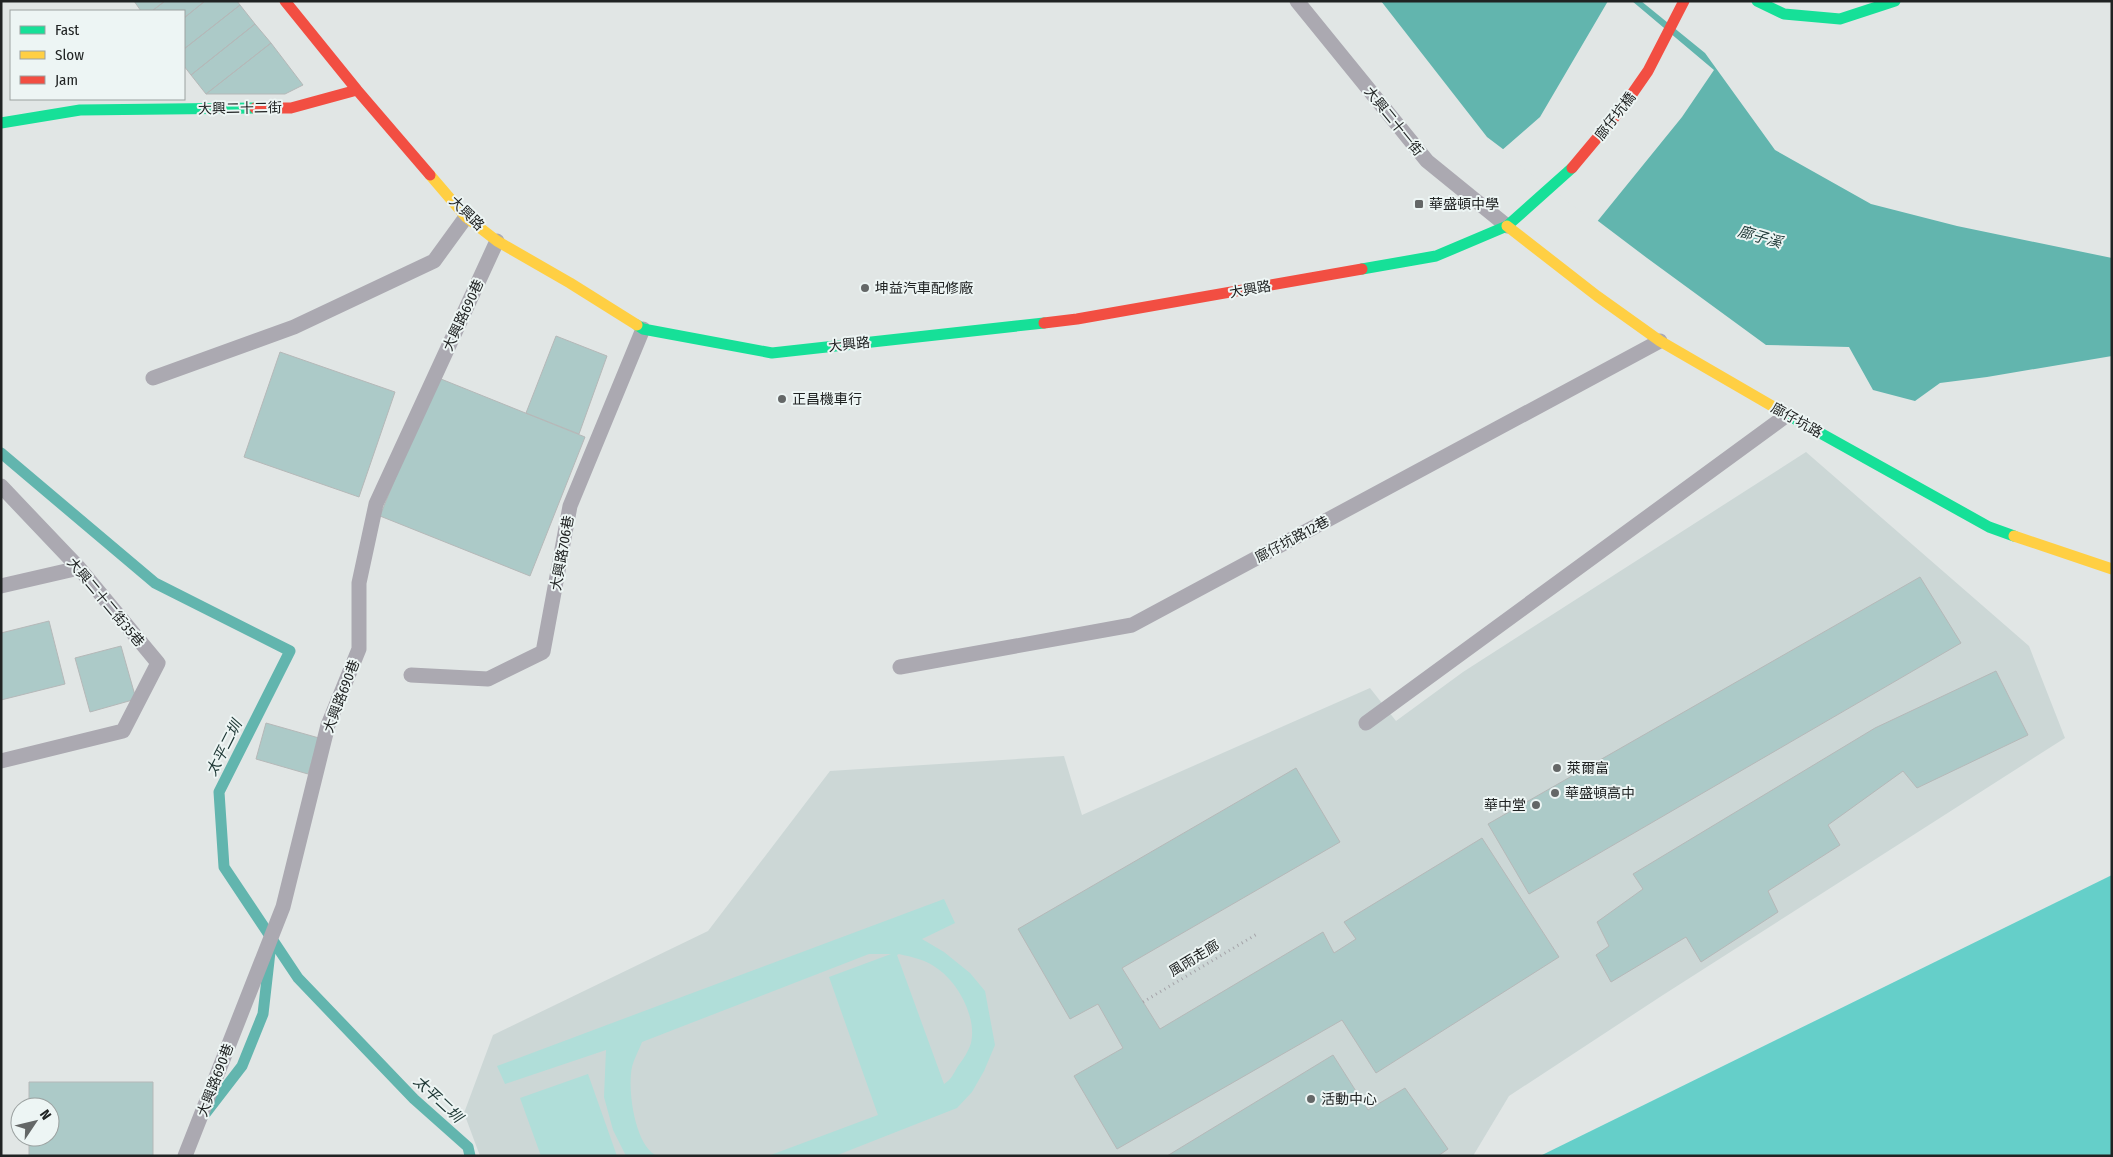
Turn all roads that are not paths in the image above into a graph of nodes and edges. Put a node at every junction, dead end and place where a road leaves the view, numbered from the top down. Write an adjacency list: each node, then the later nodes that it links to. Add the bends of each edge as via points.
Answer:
1 (285, 1): 6 (main road, 大興路)
2 (1297, 1): 10 (lane, 大興二十一街, via 1427,161)
3 (1757, 1): 4 (main road, via 1784,14 1840,19)
4 (1895, 1)
5 (1681, 5): 8 (main road, 廍仔坑橋, via 1648,71 1623,108 1578,162)
6 (358, 90): 7 (main road, 大興二十二街, via 291,108 80,110); 9 (main road, 大興路)
7 (1, 123)
8 (1529, 207): 10 (main road, 大興路)
9 (466, 217): 11 (main road, 大興路); 14 (lane, via 434,261 294,327)
10 (1507, 226): 12 (main road, 大興路, via 1436,256 1077,318 772,353); 13 (main road, 廍仔坑路)
11 (497, 241): 12 (main road, 大興路, via 570,282); 24 (lane, 大興路690巷, via 376,504 360,583 359,649 328,725 283,907)
12 (643, 329): 21 (lane, 大興路706巷, via 570,506 544,652 488,679)
13 (1660, 341): 15 (main road, 廍仔坑路); 20 (lane, 廍仔坑路12巷, via 1132,625)
14 (153, 378)
15 (1787, 415): 18 (main road, 廍仔坑路, via 1989,527); 22 (lane)
16 (1, 486): 17 (lane, 大興二十二街35巷)
17 (79, 568): 19 (lane); 23 (lane, 大興二十二街35巷, via 158,663 123,731)
18 (2112, 569)
19 (1, 586)
20 (900, 667)
21 (412, 676)
22 (1366, 723)
23 (1, 760)
24 (185, 1156)

